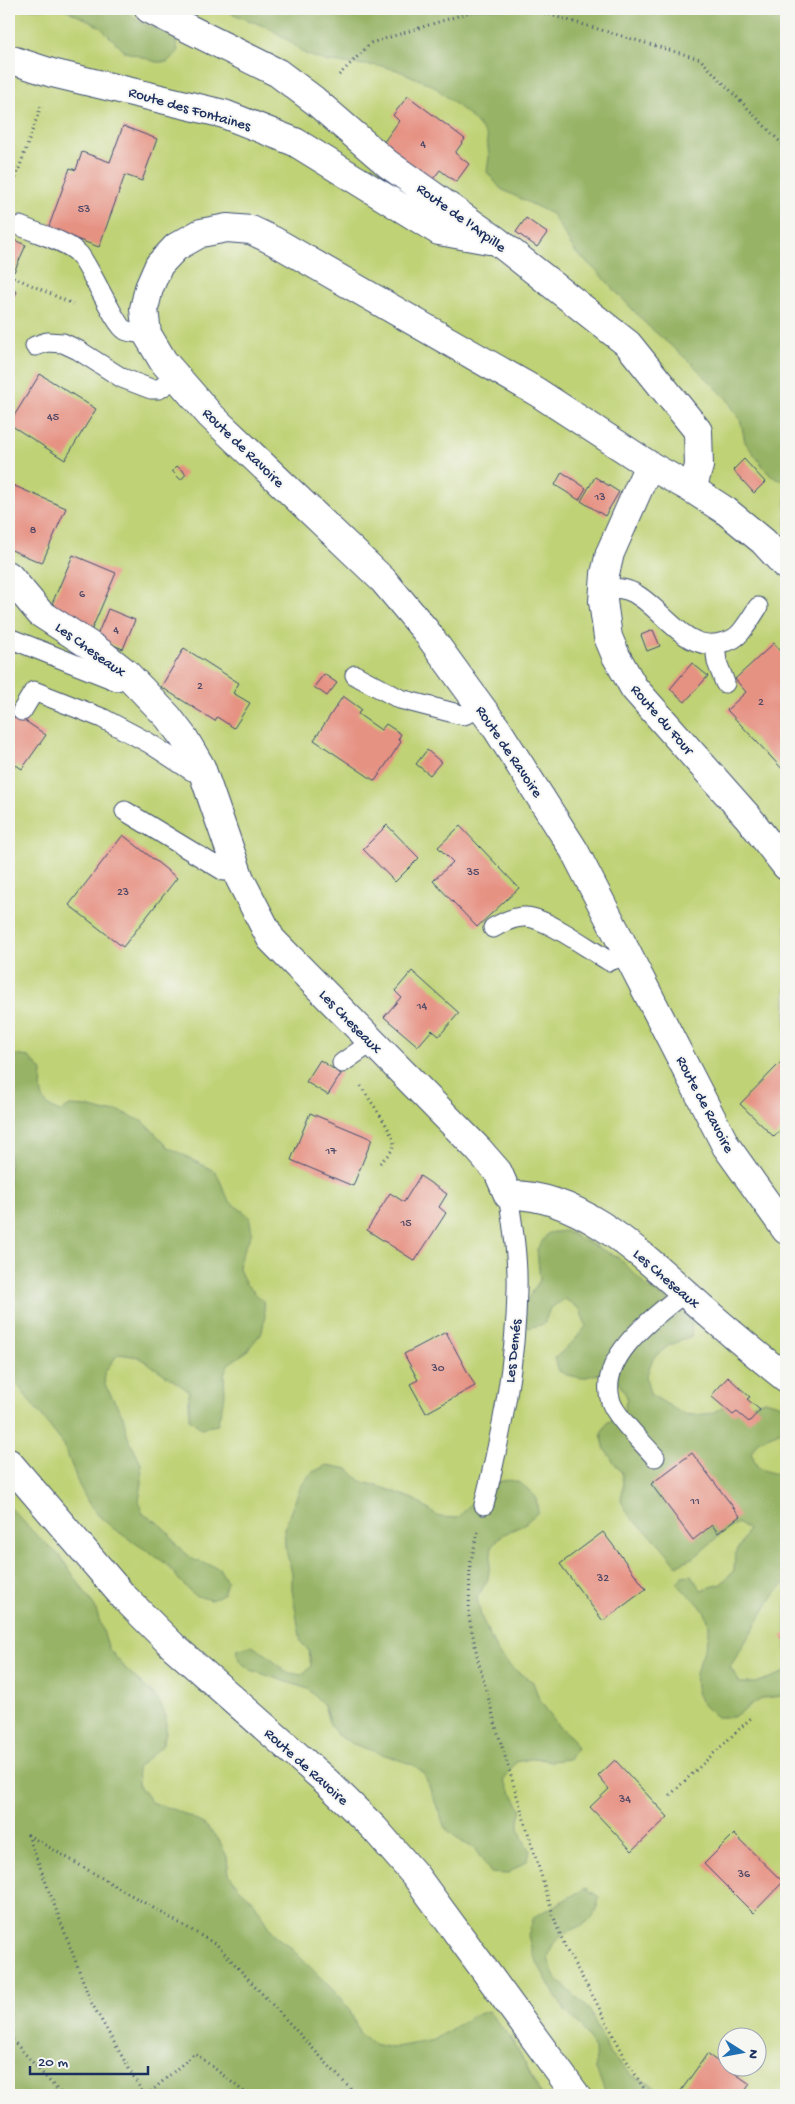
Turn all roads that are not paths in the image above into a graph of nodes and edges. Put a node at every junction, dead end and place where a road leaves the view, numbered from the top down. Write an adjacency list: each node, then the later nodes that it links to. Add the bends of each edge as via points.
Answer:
1 (149, 9): 4 (street, Route de l'Arpille, via 278,72 388,164)
2 (9, 59): 4 (street, Route des Fontaines, via 52,73 139,92 233,118 295,142 439,230)
3 (20, 226): 5 (lane, via 69,246 79,254 118,324 125,330)
4 (497, 241): 9 (street, Route de l'Arpille, via 628,344 698,431 699,466)
5 (147, 334): 7 (street, Route de Ravoire); 8 (street, Route de Ravoire, via 144,309 149,288 160,265 176,247 201,233 227,228 251,230 537,392)
6 (35, 346): 7 (lane, via 47,342 63,343 122,378 151,389 159,389)
7 (176, 378): 19 (street, Route de Ravoire, via 210,415 383,580 425,630)
8 (649, 465): 9 (street, Route de Ravoire); 12 (street, Route du Four, via 610,553)
9 (692, 488): 10 (street, Route de Ravoire, via 763,541)
10 (786, 566)
11 (9, 576): 16 (street, Les Cheseaux, via 40,613 97,650)
12 (604, 588): 15 (lane, via 634,593 690,638); 23 (street, Route du Four, via 608,637 634,688 748,817)
13 (758, 607): 15 (lane, via 740,633)
14 (9, 638): 16 (lane, via 117,681)
15 (715, 646): 18 (lane, via 717,662)
16 (126, 674): 21 (street, Les Cheseaux, via 168,717)
17 (355, 674): 19 (lane, via 400,699 464,715)
18 (726, 682)
19 (482, 708): 26 (street, Route de Ravoire, via 574,850)
20 (22, 711): 21 (lane, via 34,692 102,718 192,771)
21 (201, 767): 24 (street, Les Cheseaux)
22 (125, 810): 24 (lane, via 224,871)
23 (786, 866)
24 (236, 869): 27 (street, Les Cheseaux, via 271,939)
25 (493, 928): 26 (lane, via 514,919 533,918 609,961)
26 (628, 955): 30 (street, Route de Ravoire, via 726,1146)
27 (378, 1049): 28 (lane); 29 (street, Les Cheseaux, via 498,1172)
28 (342, 1063)
29 (508, 1195): 31 (street, Les Cheseaux, via 552,1200 618,1235); 35 (lane, Les Demés, via 518,1289 512,1371)
30 (786, 1230)
31 (684, 1293): 32 (street, Les Cheseaux); 33 (lane, via 629,1342 612,1371 611,1403)
32 (786, 1378)
33 (655, 1456)
34 (9, 1463): 36 (street, Route de Ravoire, via 123,1596 174,1647 327,1782 374,1828 416,1875)
35 (484, 1505)
36 (576, 2095)

